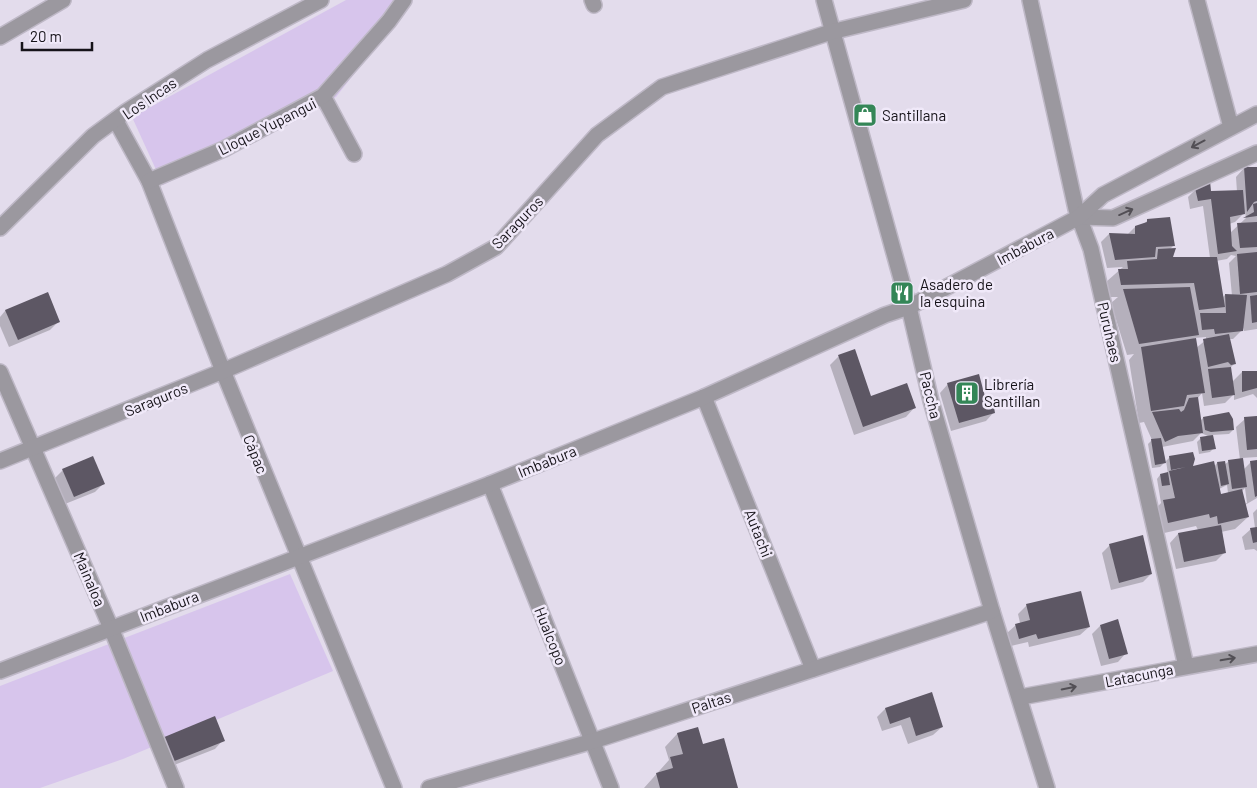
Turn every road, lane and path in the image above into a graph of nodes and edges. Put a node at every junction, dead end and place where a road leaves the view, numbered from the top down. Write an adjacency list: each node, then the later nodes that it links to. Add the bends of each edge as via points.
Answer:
1 (63, 0): 9 (street)
2 (321, 0): 12 (street, Los Incas, via 207,60 127,110)
3 (404, 0): 10 (street, Lloque Yupangui)
4 (824, 0): 8 (street, Paccha)
5 (964, 0): 8 (street, Saraguros)
6 (1030, 0): 17 (street, Puruhaes)
7 (1197, 0): 13 (street)
8 (832, 32): 19 (street, Paccha); 20 (street, Saraguros, via 662,86 597,135 496,247 447,274)
9 (0, 37)
10 (323, 96): 15 (street); 16 (street, Lloque Yupangui, via 224,148)
11 (1257, 114): 13 (street, Imbabura)
12 (116, 121): 16 (street, Cápac); 18 (street, Los Incas, via 93,136)
13 (1231, 127): 17 (street, Imbabura, one-way to 17, via 1102,195)
14 (1257, 152): 17 (street, Imbabura, one-way to 14, via 1113,218)
15 (354, 154)
16 (149, 181): 20 (street, Cápac)
17 (1079, 217): 19 (street, Imbabura); 30 (street, Puruhaes, via 1092,249)
18 (0, 228)
19 (909, 307): 22 (street, Imbabura, via 884,315); 27 (street, Paccha, via 931,401)
20 (223, 371): 23 (street, Saraguros); 26 (street, Cápac)
21 (0, 372): 23 (street, Mainaloa)
22 (704, 397): 25 (street, Imbabura); 31 (street, Autachi)
23 (34, 448): 24 (street, Saraguros); 28 (street, Mainaloa)
24 (0, 461)
25 (490, 484): 26 (street, Imbabura); 34 (street, Hualcopo)
26 (298, 556): 28 (street, Imbabura); 36 (street, Cápac)
27 (992, 611): 31 (street, Paltas); 33 (street, Paccha)
28 (111, 628): 32 (street, Imbabura); 35 (street, Mainaloa)
29 (1257, 654): 30 (street, Latacunga, one-way to 29)
30 (1186, 666): 33 (street, Latacunga, one-way to 30)
31 (813, 669): 34 (street, Paltas)
32 (0, 672)
33 (1021, 697): 39 (street, Paccha)
34 (593, 741): 37 (street, Paltas); 38 (street, Hualcopo)
35 (176, 788)
36 (394, 788)
37 (429, 788)
38 (610, 788)
39 (1047, 788)

